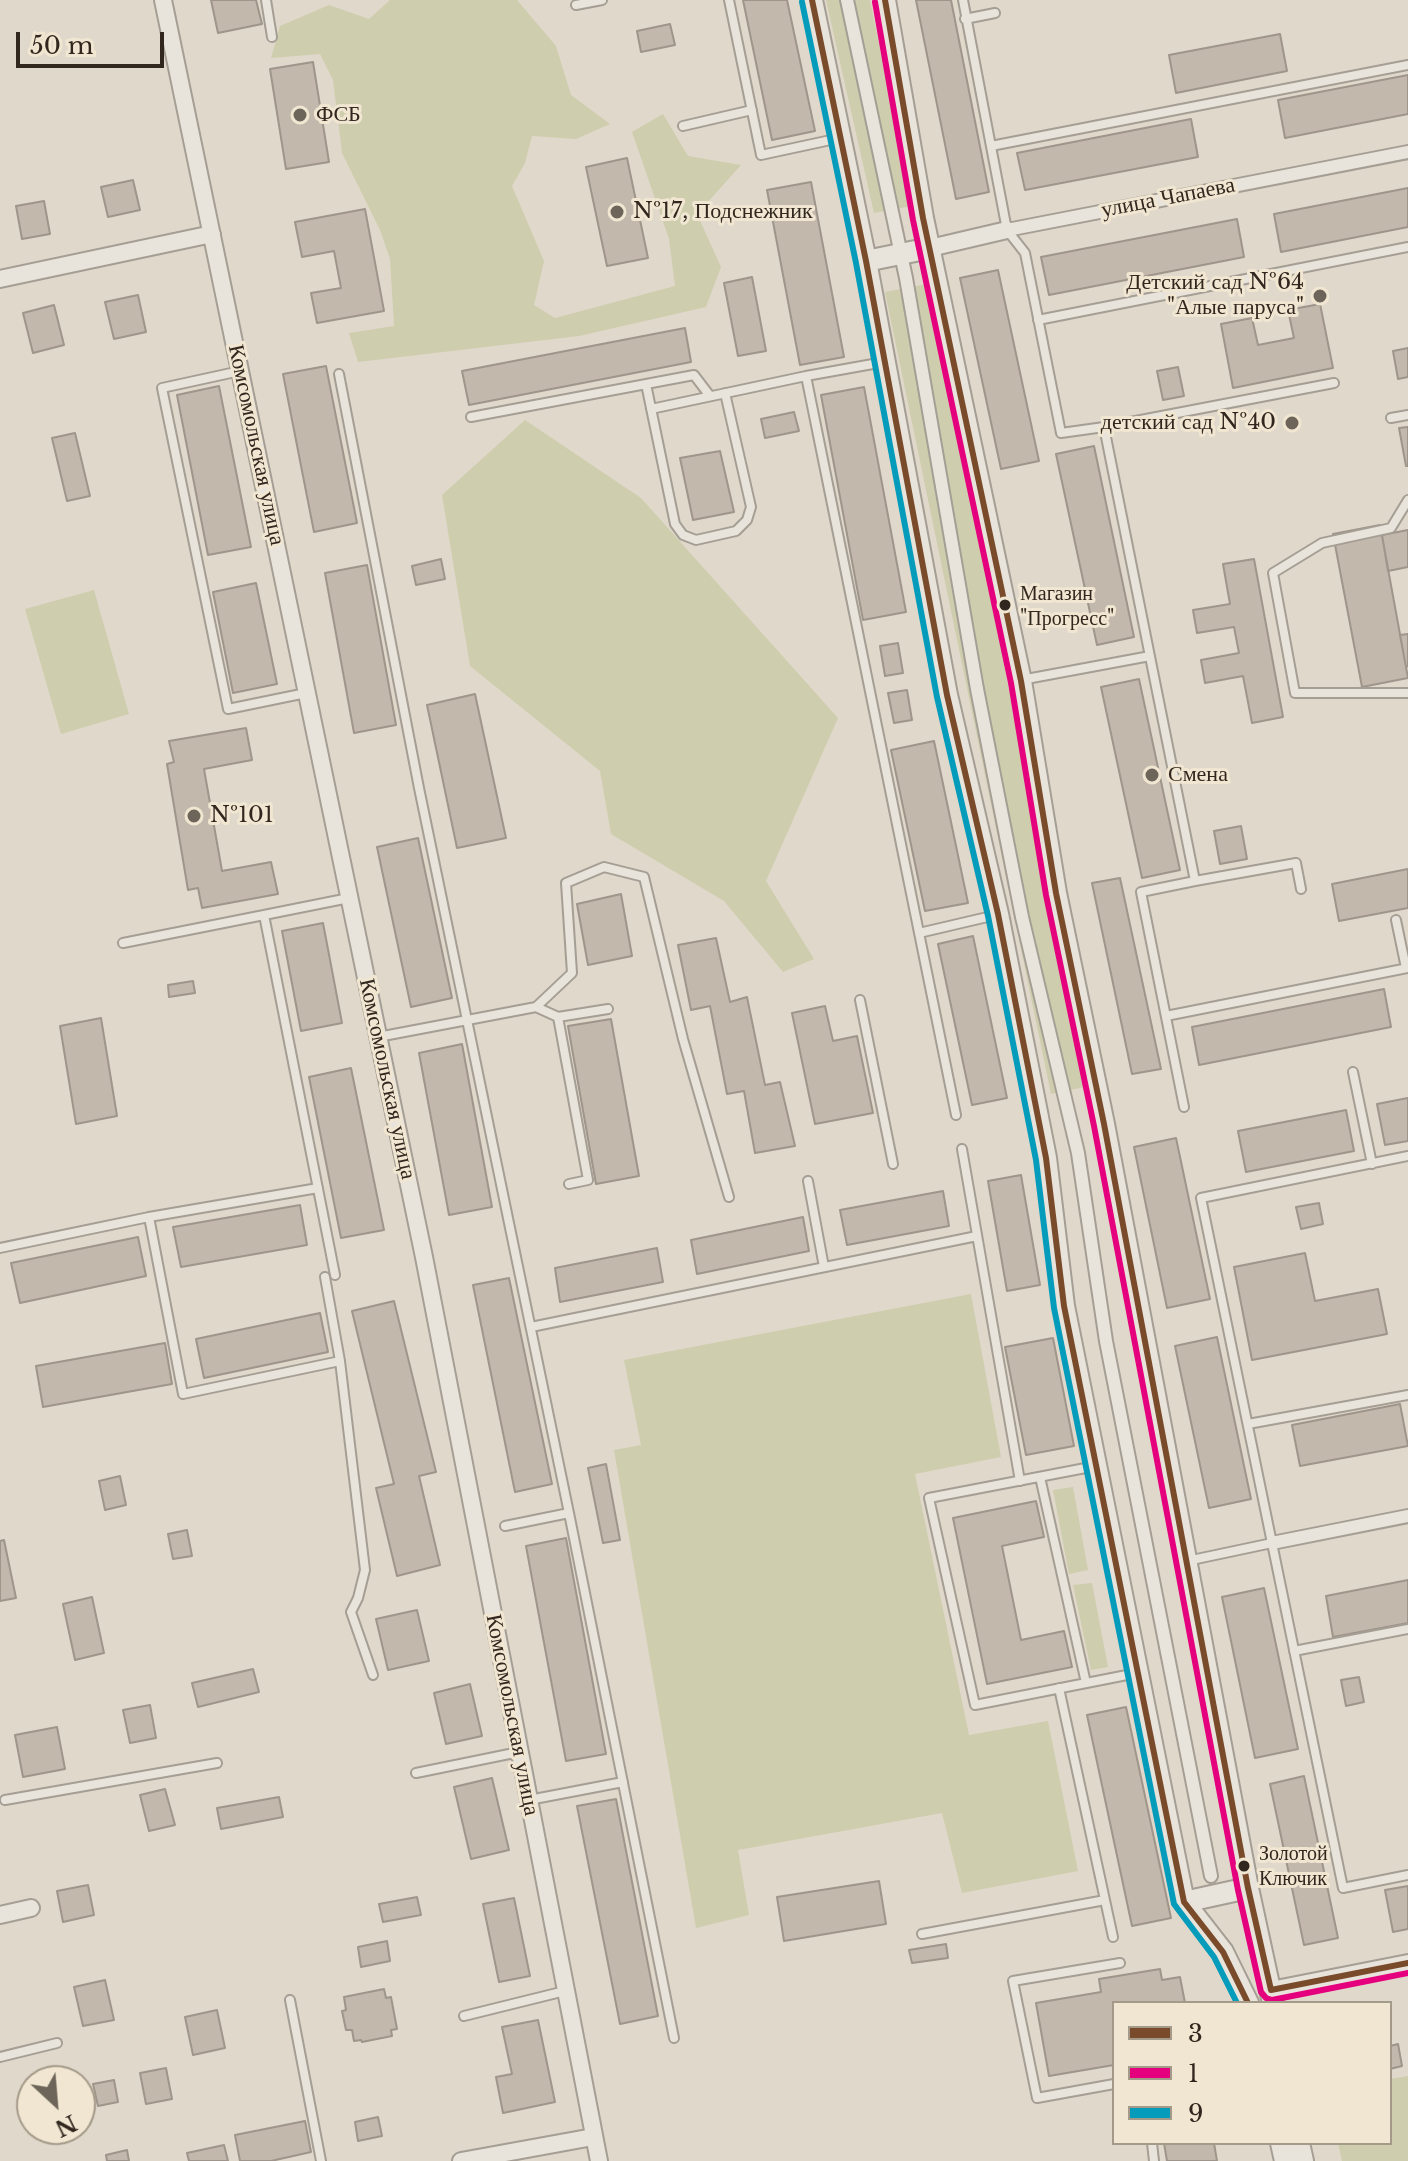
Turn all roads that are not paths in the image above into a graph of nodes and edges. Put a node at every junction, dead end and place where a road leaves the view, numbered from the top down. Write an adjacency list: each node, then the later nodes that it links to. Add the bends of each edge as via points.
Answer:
1 (163, 0): 20 (street, Комсомольская улица)
2 (266, 0): 12 (lane)
3 (602, 0): 9 (lane)
4 (729, 0): 14 (lane)
5 (812, 0): 16 (street)
6 (847, 0): 23 (street)
7 (885, 0): 22 (street)
8 (963, 0): 11 (lane)
9 (576, 5)
10 (995, 13): 11 (lane)
11 (965, 19): 17 (lane)
12 (272, 37)
13 (1408, 65): 17 (lane)
14 (752, 110): 15 (lane); 16 (lane, via 761,155)
15 (683, 126)
16 (840, 138): 24 (street)
17 (991, 146): 19 (lane)
18 (1408, 152): 19 (street, улица Чапаева)
19 (1007, 230): 22 (street, улица Чапаева); 26 (lane, via 1025,253)
20 (212, 234): 25 (street); 28 (street, Комсомольская улица)
21 (1408, 247): 26 (lane)
22 (930, 248): 23 (street); 42 (street)
23 (902, 255): 24 (street); 103 (street, via 977,689 1022,917 1074,1130 1106,1341)
24 (866, 261): 27 (street)
25 (0, 279)
26 (1038, 320): 39 (lane, via 1061,433)
27 (885, 362): 30 (lane); 48 (street, via 947,695)
28 (240, 371): 43 (street, Комсомольская улица); 43 (lane, via 162,388 228,709)
29 (339, 374): 59 (lane)
30 (806, 376): 33 (lane); 51 (lane)
31 (1334, 383): 39 (lane)
32 (646, 384): 34 (lane, via 694,375); 35 (lane); 37 (lane)
33 (725, 393): 34 (lane); 35 (lane, via 751,507 736,531 696,540 675,524)
34 (710, 396): 35 (lane)
35 (651, 409)
36 (1408, 415): 38 (lane)
37 (471, 417)
38 (1391, 418)
39 (1104, 427): 41 (lane)
40 (1408, 500): 44 (lane, via 1391,528 1322,543 1273,573 1295,693)
41 (1150, 656): 42 (lane); 45 (lane)
42 (1021, 681): 89 (street, via 1056,893)
43 (307, 693): 47 (street, Комсомольская улица)
44 (1408, 693)
45 (1195, 881): 46 (lane, via 1296,863); 57 (lane, via 1141,892)
46 (1301, 889)
47 (349, 898): 49 (lane); 60 (street, Комсомольская улица)
48 (998, 914): 51 (lane); 82 (street, via 1046,1158 1064,1306)
49 (264, 915): 52 (lane); 70 (lane)
50 (1396, 920): 53 (lane)
51 (919, 933): 63 (lane)
52 (123, 943)
53 (1407, 968): 57 (lane)
54 (860, 1000): 66 (lane)
55 (536, 1007): 58 (lane); 59 (lane); 71 (lane, via 572,973 566,883 604,867 644,877)
56 (608, 1009): 58 (lane)
57 (1166, 1016): 62 (lane)
58 (558, 1017): 69 (lane, via 588,1180)
59 (468, 1019): 60 (lane); 78 (lane)
60 (378, 1037): 96 (street, Комсомольская улица)
61 (1353, 1072): 67 (lane)
62 (1184, 1107)
63 (956, 1115)
64 (962, 1149): 73 (lane)
65 (1408, 1156): 67 (lane)
66 (893, 1164)
67 (1372, 1164): 81 (lane, via 1201,1198)
68 (808, 1181): 75 (lane)
69 (569, 1184)
70 (318, 1188): 72 (lane); 76 (lane)
71 (729, 1197)
72 (149, 1217): 74 (lane); 79 (lane, via 183,1394)
73 (977, 1236): 75 (lane); 84 (lane)
74 (0, 1248)
75 (824, 1267): 78 (lane)
76 (335, 1275)
77 (325, 1277): 79 (lane)
78 (531, 1327): 85 (lane)
79 (340, 1361): 93 (lane, via 365,1570 351,1612)
80 (1408, 1395): 81 (lane)
81 (1248, 1424): 88 (lane)
82 (1096, 1466): 83 (lane); 92 (street)
83 (1040, 1477): 84 (lane); 94 (lane)
84 (1020, 1481): 95 (lane, via 929,1498 975,1705)
85 (569, 1513): 87 (lane); 99 (lane)
86 (1408, 1516): 88 (street)
87 (505, 1526)
88 (1272, 1543): 89 (lane); 91 (lane)
89 (1186, 1561): 104 (street)
90 (1408, 1629): 91 (lane)
91 (1294, 1651): 102 (lane, via 1343,1888)
92 (1138, 1673): 94 (lane); 106 (street)
93 (373, 1675)
94 (1086, 1683): 95 (lane)
95 (1059, 1688): 105 (lane)
96 (519, 1752): 98 (lane); 101 (street, Комсомольская улица)
97 (217, 1763): 100 (lane)
98 (416, 1773)
99 (623, 1782): 101 (lane); 118 (lane)
100 (5, 1800)
101 (528, 1800): 113 (street, Комсомольская улица)
102 (1408, 1875)
103 (1211, 1876)
104 (1248, 1888): 106 (street); 114 (street)
105 (1105, 1900): 109 (lane); 110 (lane)
106 (1184, 1902): 116 (street, via 1223,1952)
107 (31, 1908): 108 (street)
108 (0, 1915)
109 (922, 1934)
110 (1113, 1937)
111 (1120, 1963): 121 (lane, via 1013,1981 1037,2098)
112 (1408, 1963): 114 (street)
113 (565, 1991): 117 (lane); 122 (street, Комсомольская улица)
114 (1272, 1997)
115 (290, 2000): 123 (lane)
116 (1247, 2001)
117 (464, 2016)
118 (674, 2038)
119 (57, 2043): 120 (lane)
120 (0, 2057)
121 (1112, 2084)
122 (593, 2137): 124 (street); 125 (street, Комсомольская улица)
123 (321, 2161)
124 (461, 2161)
125 (599, 2161)

